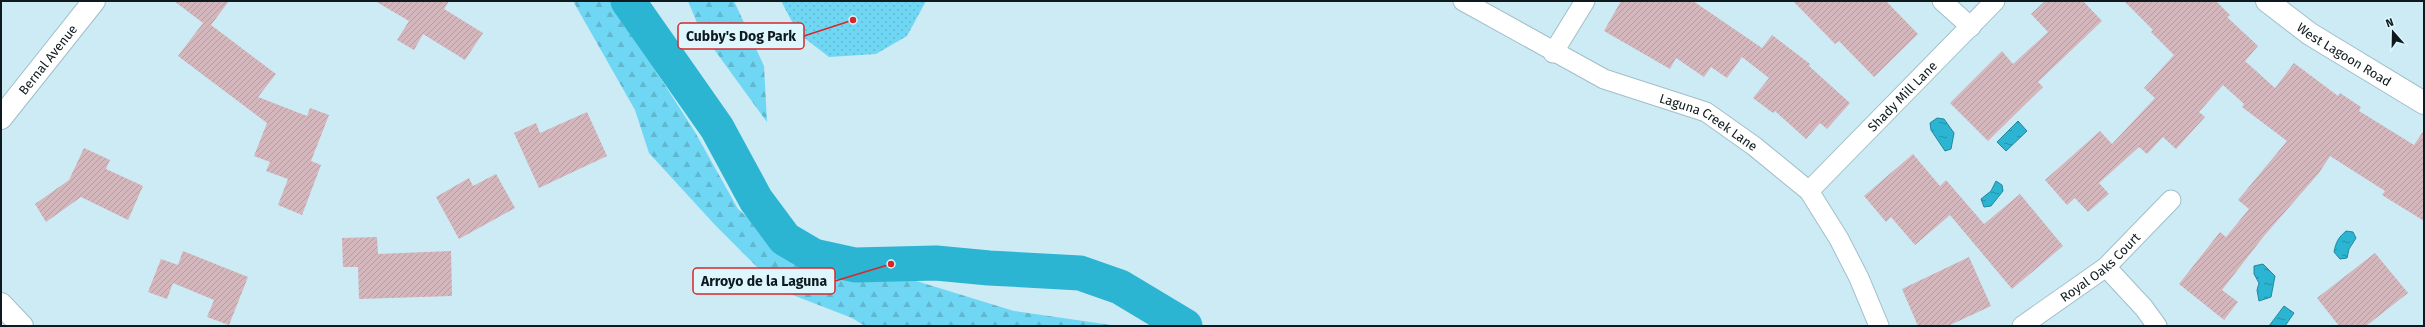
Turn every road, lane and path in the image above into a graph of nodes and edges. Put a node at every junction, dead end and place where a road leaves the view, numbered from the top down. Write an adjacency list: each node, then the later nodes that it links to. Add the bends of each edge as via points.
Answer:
1 (94, 1): 10 (street, Bernal Avenue)
2 (1463, 1): 8 (street, Laguna Creek Lane)
3 (1585, 1): 8 (street)
4 (1942, 1): 7 (street)
5 (1995, 1): 7 (street, Shady Mill Lane)
6 (2267, 1): 9 (street, West Lagoon Road, via 2310,34)
7 (1971, 27): 11 (street, Shady Mill Lane)
8 (1553, 53): 11 (street, Laguna Creek Lane, via 1604,79 1706,112 1754,146)
9 (2424, 103)
10 (1, 118)
11 (1809, 191): 16 (street, Laguna Creek Lane, via 1839,239)
12 (2171, 200): 13 (street, Royal Oaks Court)
13 (2106, 267): 17 (street, Royal Oaks Court); 18 (street)
14 (1, 304): 15 (street)
15 (22, 326)
16 (1879, 326)
17 (2022, 326)
18 (2157, 326)

